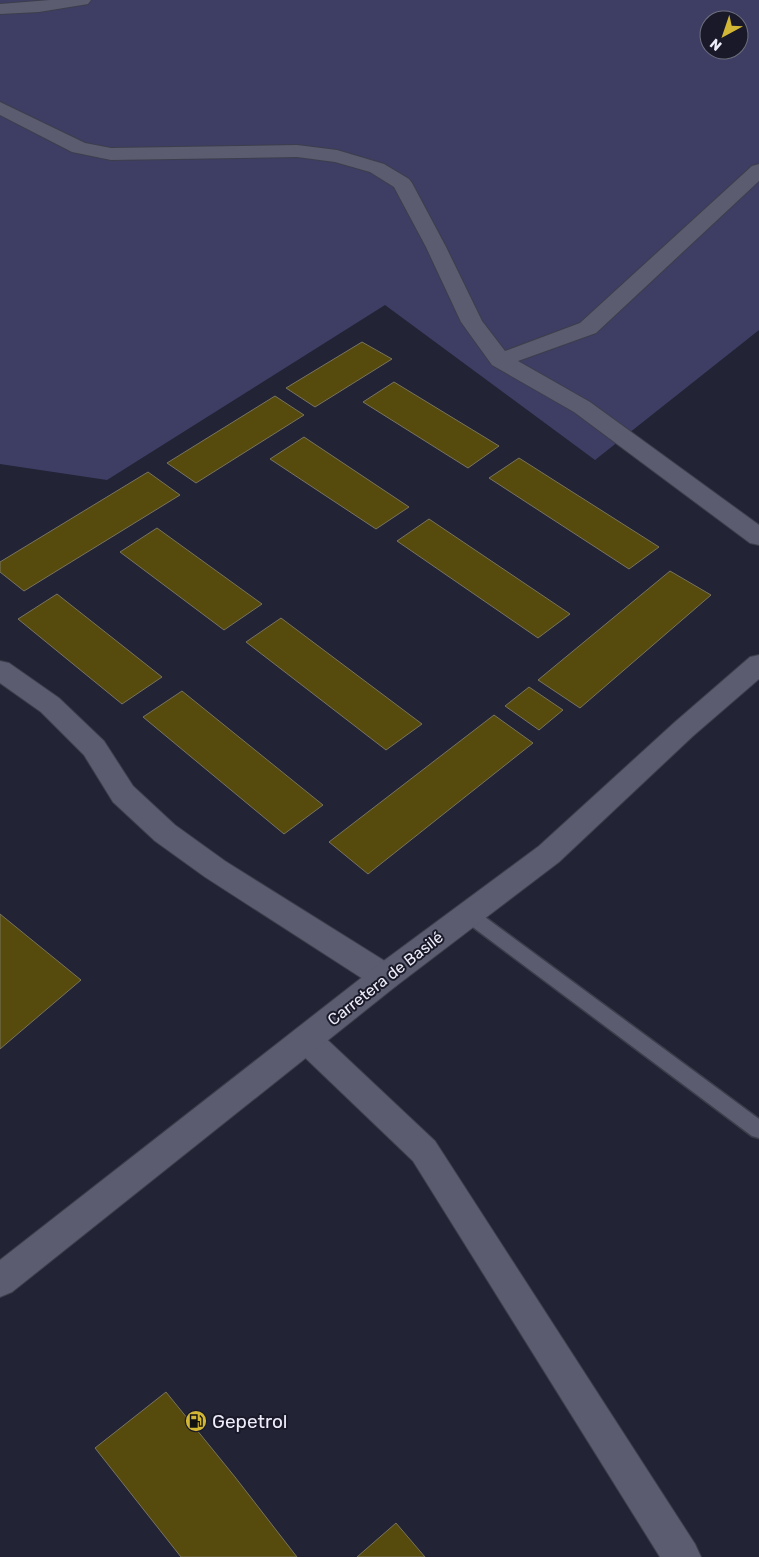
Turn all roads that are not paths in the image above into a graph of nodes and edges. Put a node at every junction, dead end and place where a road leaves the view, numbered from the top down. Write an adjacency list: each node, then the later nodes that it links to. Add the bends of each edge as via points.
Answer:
1 (82, 0): 2 (street)
2 (0, 9)
3 (0, 108): 5 (street, via 79,148 111,154 296,151 337,156 377,168 402,183 472,322)
4 (759, 170): 5 (street, via 588,328)
5 (500, 360): 6 (street, via 582,407)
6 (759, 537)
7 (757, 668): 9 (street, Carretera de Basilé, via 549,854)
8 (0, 670): 10 (street, via 50,705 94,748 123,794 165,833 215,870)
9 (468, 914): 10 (street, Carretera de Basilé); 12 (lane)
10 (385, 977): 11 (street, Carretera de Basilé)
11 (306, 1039): 13 (street, Carretera de Basilé); 14 (street, via 424,1151)
12 (759, 1130)
13 (0, 1281)
14 (682, 1557)

